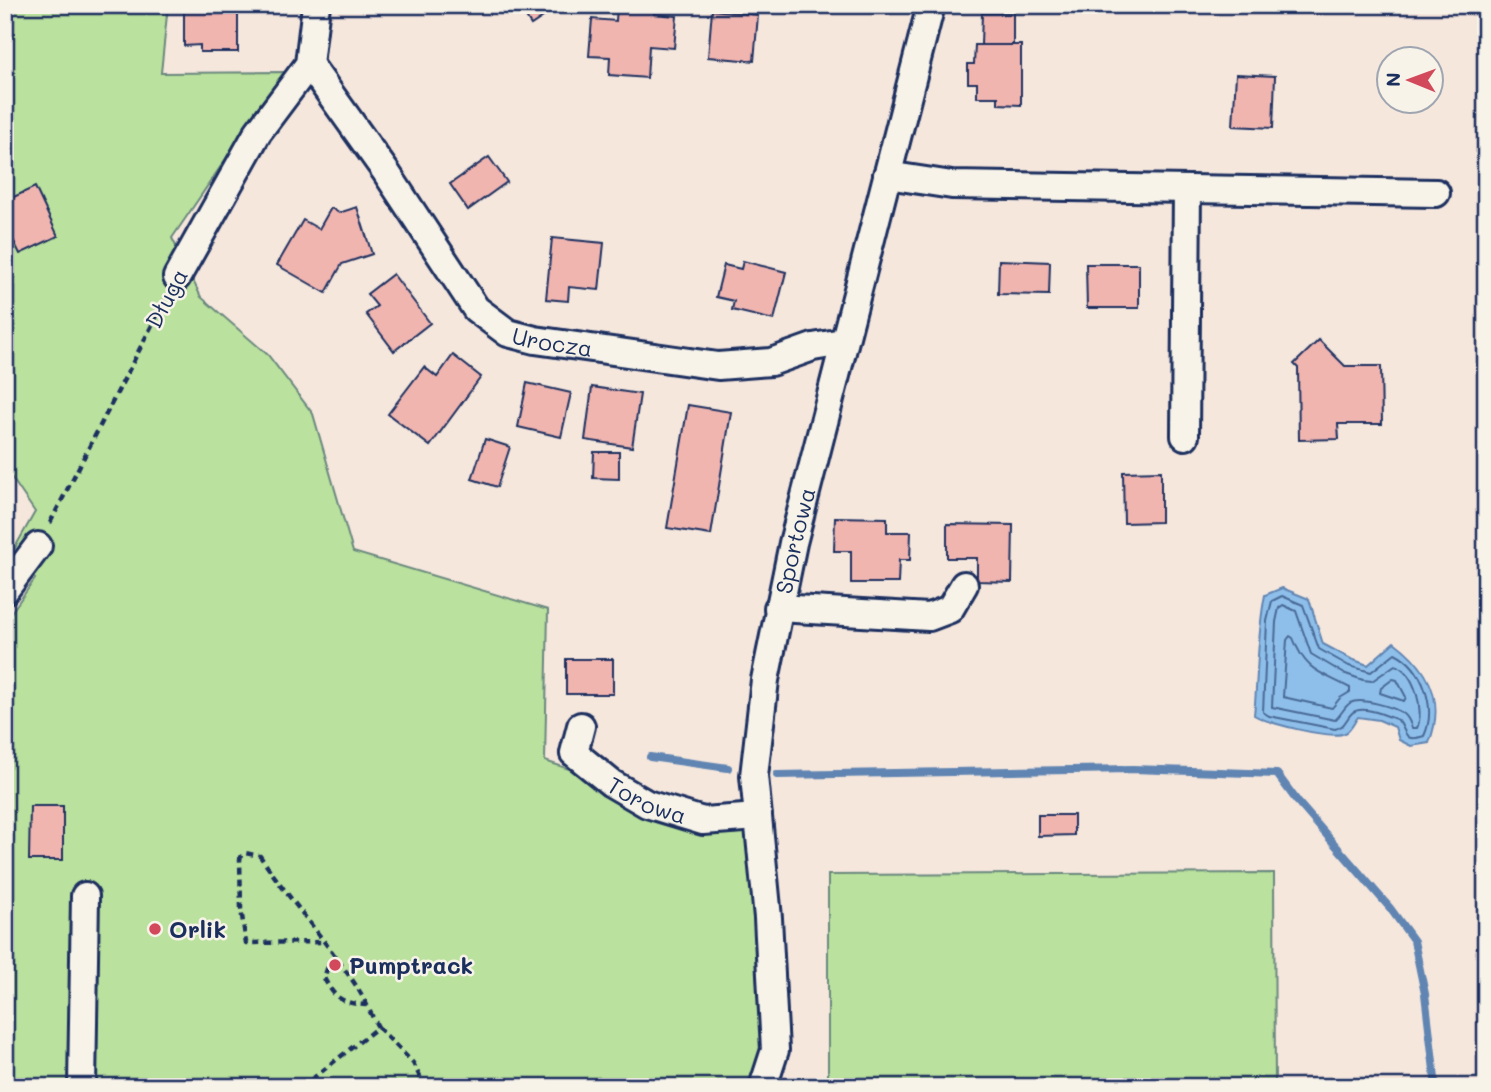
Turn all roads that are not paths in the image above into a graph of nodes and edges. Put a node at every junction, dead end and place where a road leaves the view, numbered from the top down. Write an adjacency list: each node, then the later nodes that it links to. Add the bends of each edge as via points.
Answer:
1 (316, 5): 3 (street)
2 (931, 5): 4 (street, Sportowa)
3 (309, 64): 7 (street, Długa, via 258,132); 8 (street, Urocza, via 476,309 508,333 535,341 718,366 771,362)
4 (887, 175): 5 (street, via 952,185); 8 (street, Sportowa)
5 (1187, 189): 6 (street); 9 (street)
6 (1436, 193)
7 (177, 277)
8 (843, 342): 13 (street, Sportowa)
9 (1185, 436)
10 (38, 546): 12 (street)
11 (964, 585): 13 (street, via 950,609 929,617)
12 (5, 590)
13 (778, 608): 15 (street, Sportowa, via 754,776)
14 (581, 726): 15 (street, Torowa, via 575,753 611,783 647,804 703,821)
15 (758, 817): 18 (street, Sportowa, via 775,1051)
16 (85, 896): 17 (street)
17 (82, 1087)
18 (763, 1087)

